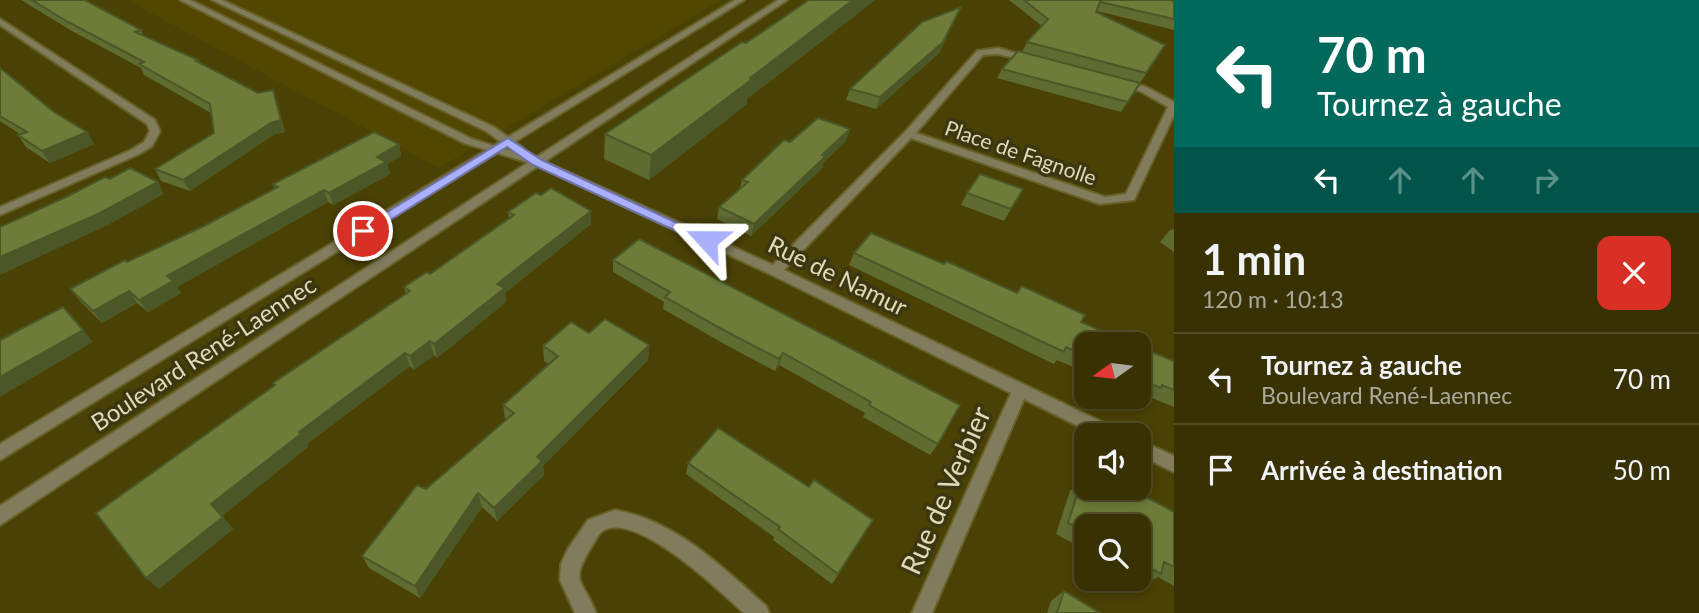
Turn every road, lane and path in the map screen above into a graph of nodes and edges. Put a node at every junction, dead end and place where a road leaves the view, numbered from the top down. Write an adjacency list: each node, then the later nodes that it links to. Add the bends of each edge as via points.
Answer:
1 (184, 0): 9 (street, Rue de Namur, via 468,141)
2 (216, 0): 9 (street, Rue de Namur, via 490,129)
3 (740, 0): 9 (street, Boulevard René-Laennec)
4 (783, 0): 10 (street, Boulevard René-Laennec)
5 (0, 21): 11 (street, via 150,122 155,131 148,144 135,152)
6 (1038, 61): 8 (street, Place de Fagnolle, via 998,51 980,53)
7 (1104, 78): 8 (street, Place de Fagnolle, via 1143,89 1173,106 1130,197 1104,201)
8 (909, 134): 12 (street, Place de Fagnolle)
9 (502, 146): 10 (street, Rue de Namur); 15 (street, Boulevard René-Laennec)
10 (537, 162): 12 (street, Rue de Namur); 18 (street, Boulevard René-Laennec)
11 (0, 211)
12 (775, 271): 13 (street, Rue de Namur)
13 (1020, 390): 14 (street, Rue de Namur); 21 (street, Rue de Verbier)
14 (1088, 423)
15 (0, 453)
16 (1151, 453): 17 (street)
17 (1174, 464)
18 (0, 516)
19 (586, 613): 20 (street, via 569,584 570,559 598,524 626,518 675,541)
20 (759, 613)
21 (922, 613)

